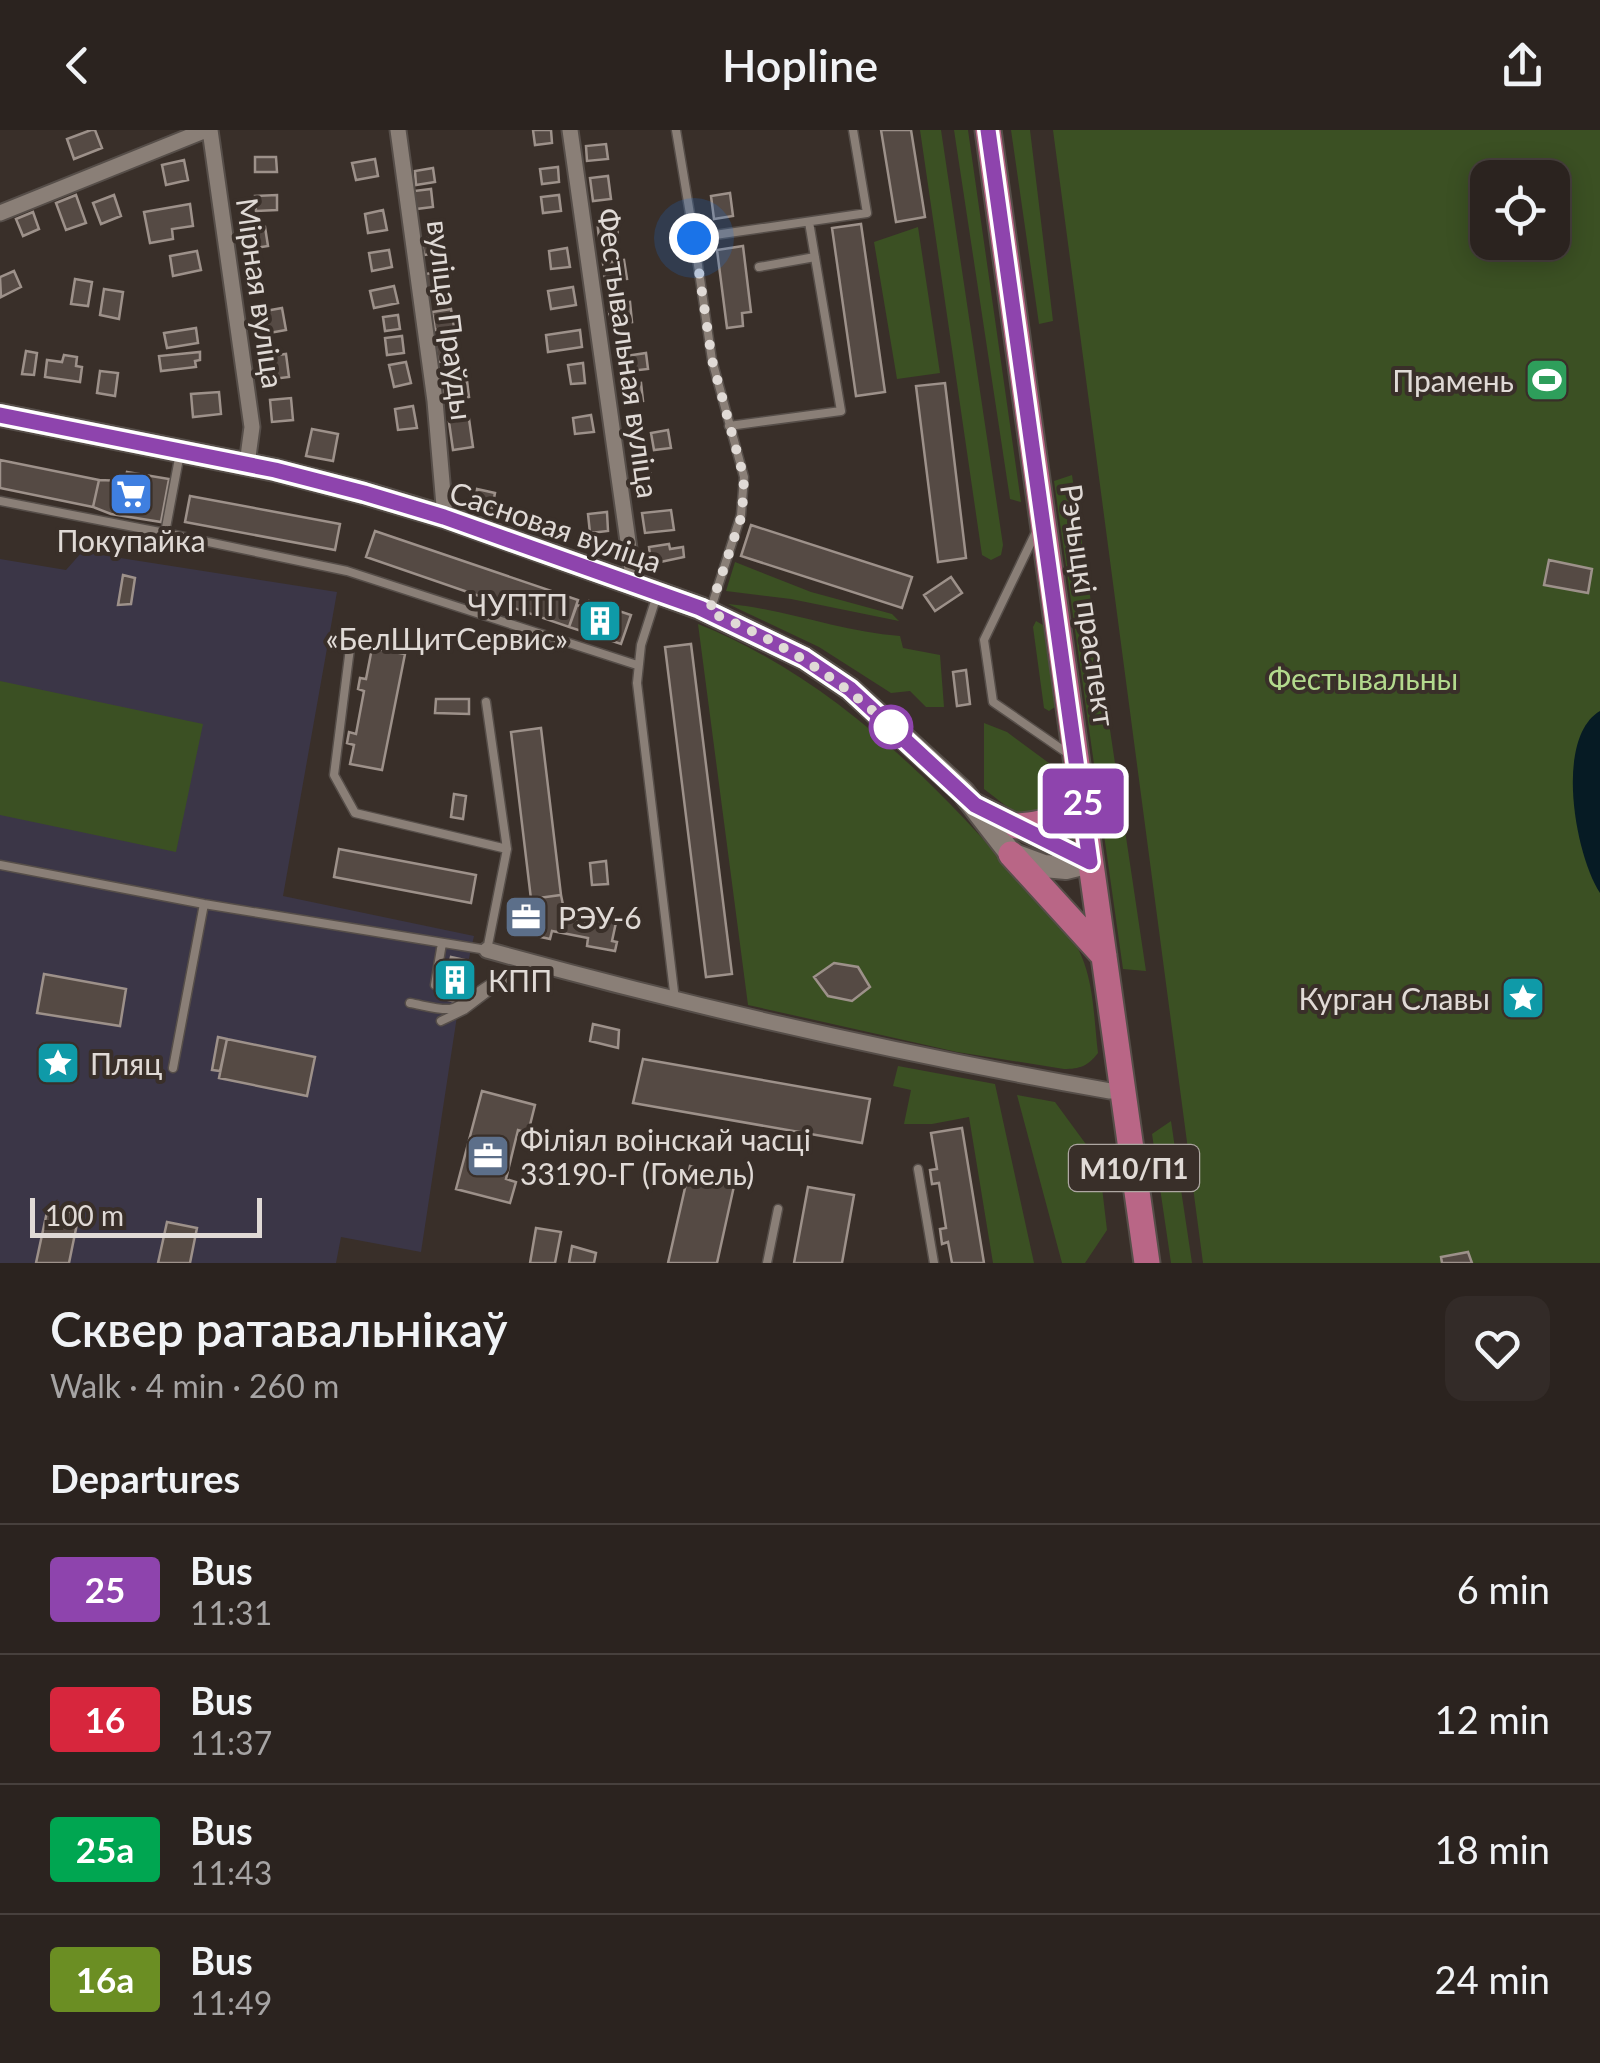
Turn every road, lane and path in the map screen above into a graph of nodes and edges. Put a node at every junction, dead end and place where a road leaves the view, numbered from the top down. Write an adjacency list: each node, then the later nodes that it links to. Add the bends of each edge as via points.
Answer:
1 (208, 130): 7 (street); 15 (street, Мірная вуліца, via 252,427)
2 (398, 130): 17 (street, вуліца Праўды)
3 (570, 130): 20 (street, Фестывальная вуліца)
4 (676, 130): 9 (lane)
5 (853, 130): 8 (lane, via 866,213)
6 (988, 130): 18 (main road, Рэчыцкі праспект / М10/П1)
7 (0, 212)
8 (809, 222): 9 (lane); 10 (lane)
9 (694, 238): 13 (lane, via 704,320)
10 (815, 258): 11 (lane); 13 (lane, via 842,411)
11 (759, 267)
12 (0, 415): 14 (main road, Сасновая вуліца)
13 (729, 426): 22 (lane, via 744,478 742,515)
14 (181, 451): 15 (main road, Сасновая вуліца); 19 (lane)
15 (247, 464): 17 (main road, Сасновая вуліца)
16 (0, 501): 19 (lane)
17 (444, 517): 20 (main road, Сасновая вуліца)
18 (1042, 519): 26 (main road, Рэчыцкі праспект / М10/П1); 26 (lane, via 984,640 992,702)
19 (166, 533): 24 (lane, via 347,571)
20 (634, 584): 21 (main road, Сасновая вуліца)
21 (658, 593): 22 (main road, Сасновая вуліца); 24 (lane)
22 (709, 612): 27 (main road, Сасновая вуліца, via 804,658 850,689)
23 (351, 640): 29 (lane, via 334,776 355,813)
24 (637, 665): 40 (lane)
25 (486, 702): 29 (lane)
26 (1079, 766): 28 (main road, via 1074,800 1064,812); 31 (main road, Рэчыцкі праспект / М10/П1)
27 (975, 805): 28 (main road, Сасновая вуліца); 30 (main road, Сасновая вуліца)
28 (1017, 826): 31 (main road, Сасновая вуліца)
29 (507, 849): 35 (lane)
30 (1010, 854): 31 (main road, via 1044,866); 36 (main road)
31 (1090, 862): 36 (main road, Рэчыцкі праспект / М10/П1)
32 (0, 865): 33 (lane)
33 (204, 904): 34 (lane); 43 (lane)
34 (442, 943): 35 (lane); 39 (lane)
35 (487, 950): 37 (street)
36 (1104, 956): 44 (main road, Рэчыцкі праспект / М10/П1)
37 (528, 961): 38 (lane); 40 (street)
38 (506, 977): 41 (lane, via 487,982 450,1009); 42 (lane)
39 (435, 985)
40 (674, 1000): 44 (street, via 1007,1072)
41 (410, 1003)
42 (441, 1020)
43 (173, 1068)
44 (1124, 1090): 49 (main road, Рэчыцкі праспект / М10/П1)
45 (918, 1169): 48 (lane)
46 (778, 1210): 47 (lane)
47 (767, 1263)
48 (934, 1263)
49 (1147, 1263)

